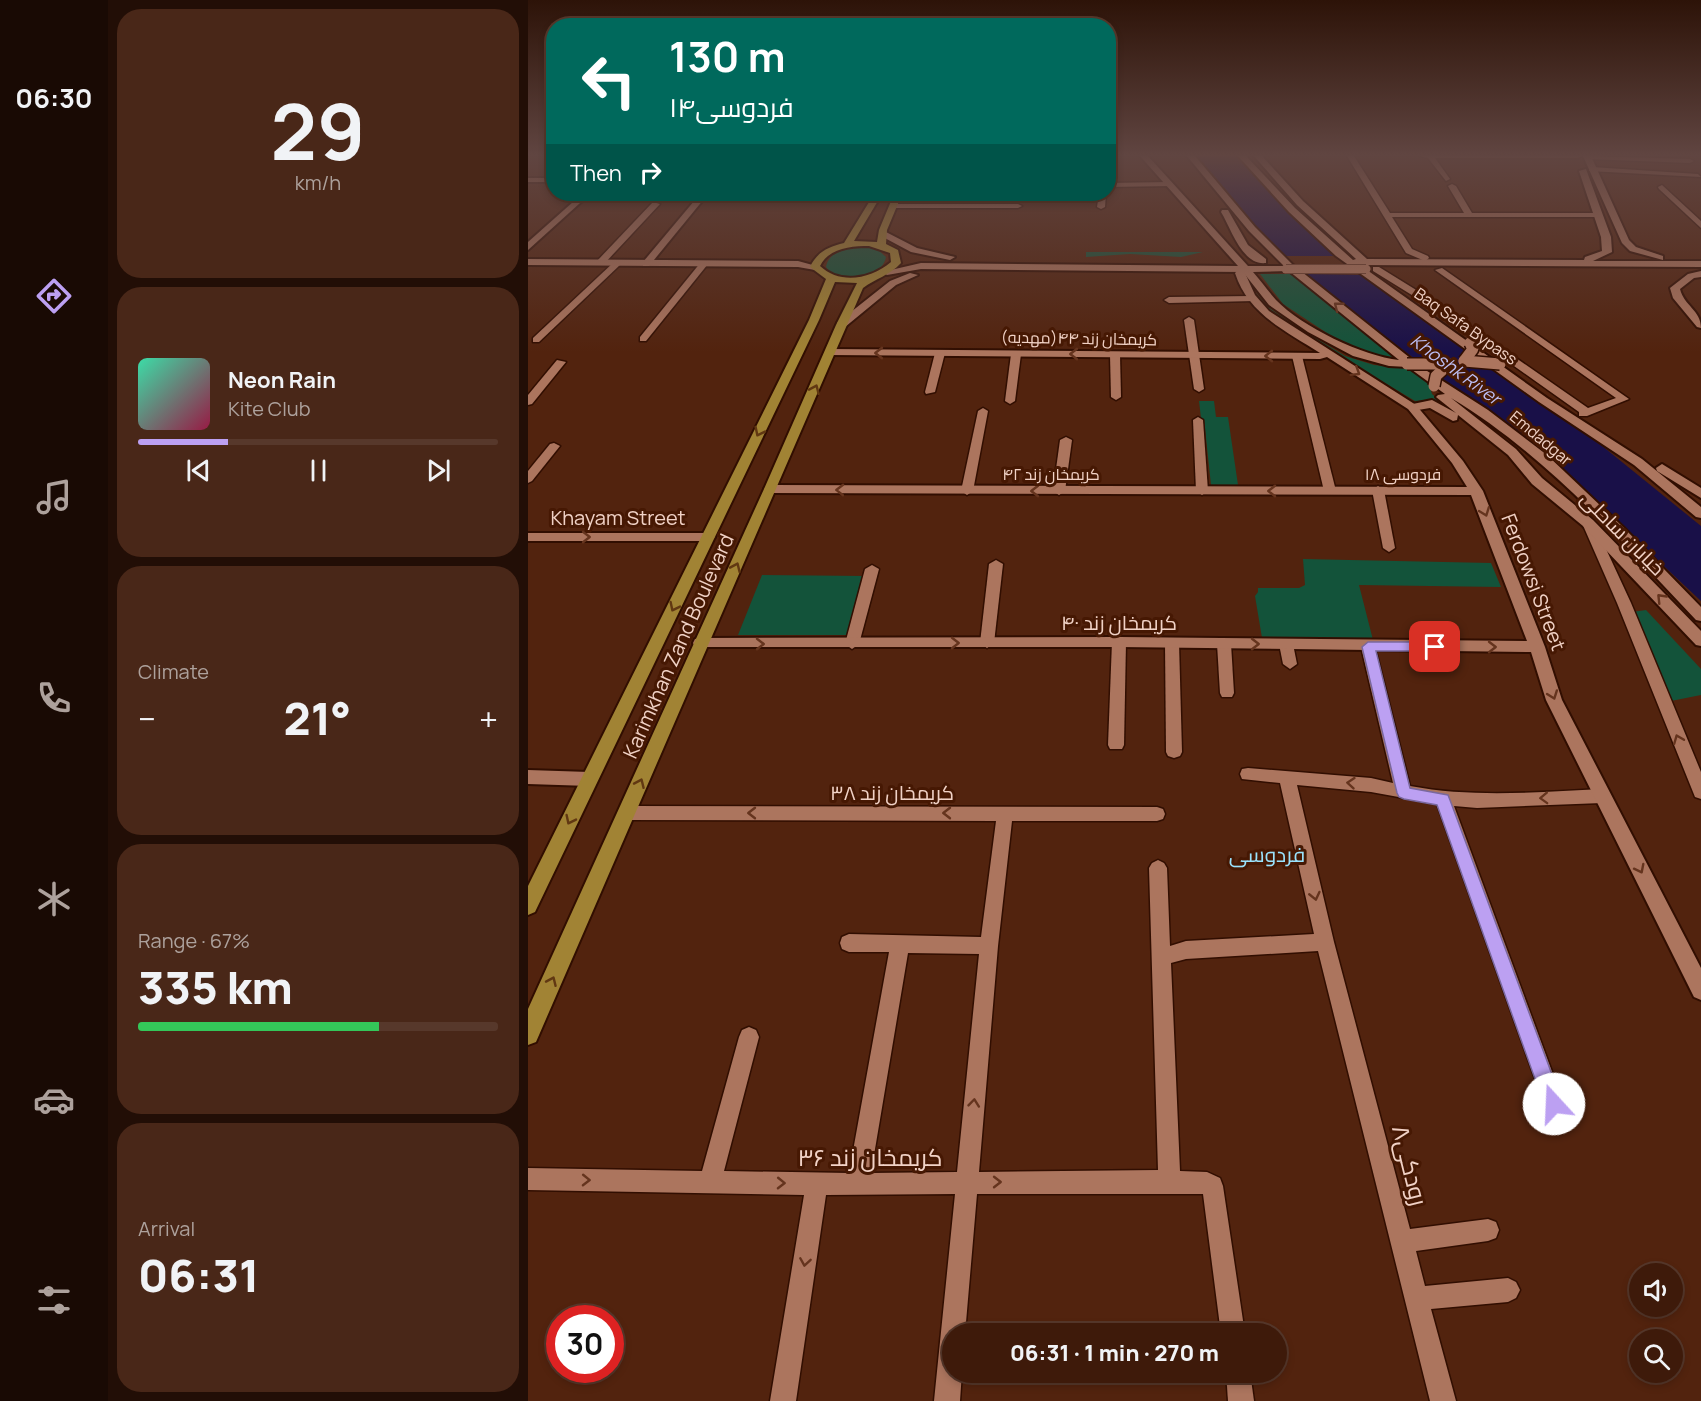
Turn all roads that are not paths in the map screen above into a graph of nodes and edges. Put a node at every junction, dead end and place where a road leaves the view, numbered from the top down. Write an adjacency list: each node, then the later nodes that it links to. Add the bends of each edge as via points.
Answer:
1 (556, 221): 20 (main road)
2 (640, 221): 29 (street)
3 (681, 221): 31 (main road)
4 (862, 221): 17 (main road)
5 (888, 221): 16 (main road)
6 (1202, 221): 15 (main road)
7 (1232, 221): 14 (main road)
8 (1246, 221): 69 (main road, Emdadgar, one-way to 8, via 1313,286)
9 (1304, 221): 77 (main road, Baq Safa Bypass, via 1339,254)
10 (1321, 221): 19 (main road)
11 (1392, 221): 23 (street, via 1409,251)
12 (1600, 221): 21 (main road)
13 (1616, 221): 22 (main road)
14 (1236, 227): 15 (main road, via 1224,233); 25 (main road, via 1248,253)
15 (1211, 231): 37 (main road)
16 (884, 234): 18 (main road); 27 (main road, via 935,256)
17 (848, 244): 18 (main road); 41 (main road, via 826,253)
18 (882, 245): 24 (main road, via 895,252)
19 (1349, 246): 23 (main road); 39 (main road)
20 (528, 247)
21 (1608, 248): 22 (main road, via 1623,256 1632,254); 34 (main road, via 1601,255)
22 (1633, 249): 35 (main road)
23 (1425, 258): 40 (main road)
24 (897, 259): 27 (main road); 43 (main road)
25 (1263, 261): 37 (main road); 38 (main road)
26 (528, 262): 29 (main road)
27 (1035, 262): 33 (main road)
28 (1510, 263): 34 (main road); 40 (main road); 44 (main road)
29 (600, 264): 30 (main road)
30 (617, 264): 31 (main road); 54 (street)
31 (646, 264): 32 (main road)
32 (704, 264): 41 (main road); 55 (street)
33 (1081, 264): 37 (main road); 42 (main road)
34 (1575, 264): 35 (main road)
35 (1684, 264): 36 (main road)
36 (1701, 264)
37 (1242, 265): 38 (main road); 48 (main road, Ferdowsi Street, via 1243,285); 66 (main road, bridge, via 1282,311 1344,350 1375,361)
38 (1282, 265): 39 (main road, bridge)
39 (1366, 266): 40 (main road); 64 (main road, bridge, via 1463,333 1473,349); 75 (street, via 1431,303)
40 (1441, 266): 44 (main road); 75 (street, via 1624,399)
41 (815, 267): 47 (main road)
42 (976, 267): 43 (main road, via 921,266); 50 (main road, via 903,278)
43 (887, 272): 46 (main road)
44 (1516, 272): 45 (main road)
45 (1701, 273): 52 (main road, via 1675,288)
46 (870, 278): 47 (main road); 50 (main road, Karimkhan Zand Boulevard)
47 (831, 279): 50 (main road, Karimkhan Zand Boulevard)
48 (1251, 299): 49 (street); 60 (main road, Ferdowsi Street, via 1265,313)
49 (1169, 300)
50 (829, 320): 57 (main road, Karimkhan Zand Boulevard); 96 (main road, Karimkhan Zand Boulevard, one-way to 96)
51 (1190, 320): 62 (street)
52 (1701, 325)
53 (528, 331): 54 (street)
54 (546, 331): 56 (street)
55 (643, 339)
56 (536, 340)
57 (830, 352): 58 (main road, کریمخان زند ۴۴(مهدیه), one-way to 57); 84 (main road, Karimkhan Zand Boulevard, one-way to 57)
58 (940, 353): 59 (main road, کریمخان زند ۴۴(مهدیه)); 68 (street)
59 (1016, 354): 61 (main road, کریمخان زند ۴۴(مهدیه), one-way to 59); 71 (street)
60 (1327, 354): 63 (main road, کریمخان زند ۴۴(مهدیه)); 73 (main road, Ferdowsi Street, one-way to 73)
61 (1115, 355): 62 (main road, کریمخان زند ۴۴(مهدیه)); 70 (street)
62 (1194, 356): 63 (main road, کریمخان زند ۴۴(مهدیه), one-way to 62); 67 (street)
63 (1297, 356): 89 (street)
64 (1464, 361): 66 (main road, bridge); 75 (main road, bridge, via 1500,364 1518,371)
65 (561, 362): 72 (street)
66 (1449, 364): 83 (main road, خیابان ساحلی, bridge, via 1436,376 1434,386 1447,402 1512,452)
67 (1199, 389)
68 (930, 392)
69 (1452, 394): 94 (main road, via 1535,461); 100 (main road, Emdadgar, via 1484,413 1542,458)
70 (1116, 397)
71 (1010, 401)
72 (528, 402)
73 (1412, 407): 83 (main road, via 1432,404 1472,429); 90 (main road, Ferdowsi Street, via 1457,460)
74 (983, 411): 86 (street)
75 (1584, 413): 80 (main road)
76 (1198, 420): 88 (street)
77 (1594, 432): 80 (main road); 92 (main road, Baq Safa Bypass)
78 (1066, 440): 87 (street)
79 (554, 446): 82 (street)
80 (1653, 462): 81 (main road)
81 (1675, 477): 91 (main road); 92 (main road)
82 (528, 479)
83 (1537, 481): 94 (main road, خیابان ساحلی)
84 (771, 489): 86 (main road, کریمخان زند ۴۲, one-way to 84); 103 (main road, Karimkhan Zand Boulevard, one-way to 84)
85 (1378, 490): 89 (main road, فردوسی ۱۸); 90 (main road, فردوسی ۱۸); 97 (street)
86 (967, 491): 87 (main road, کریمخان زند ۴۲, one-way to 86)
87 (1059, 491): 88 (main road, کریمخان زند ۴۲)
88 (1202, 491): 89 (main road, کریمخان زند ۴۲, one-way to 88)
89 (1330, 491)
90 (1476, 491): 110 (main road, Ferdowsi Street, one-way to 110)
91 (1701, 494)
92 (1684, 498): 93 (main road, Baq Safa Bypass)
93 (1701, 514)
94 (1588, 523): 101 (main road, خیابان ساحلی, one-way to 94); 119 (street, one-way to 94)
95 (528, 537): 96 (main road, Khayam Street, one-way to 96)
96 (708, 537): 118 (main road, Karimkhan Zand Boulevard, one-way to 118)
97 (1389, 548)
98 (996, 564): 104 (street)
99 (872, 569): 106 (street)
100 (1701, 616)
101 (1701, 641)
102 (1119, 642): 104 (main road, کریمخان زند ۴۰); 105 (main road, کریمخان زند ۴۰); 113 (street)
103 (701, 643): 106 (main road, کریمخان زند ۴۰, one-way to 106); 123 (main road, Karimkhan Zand Boulevard, one-way to 103)
104 (987, 643): 106 (main road, کریمخان زند ۴۰, one-way to 104)
105 (1172, 643): 107 (main road, کریمخان زند ۴۰); 114 (street)
106 (852, 644)
107 (1224, 644): 108 (main road, کریمخان زند ۴۰, one-way to 108); 112 (street)
108 (1286, 644): 109 (main road, کریمخان زند ۴۰); 111 (street)
109 (1368, 647): 110 (main road, کریمخان زند ۴۰, one-way to 110); 120 (street)
110 (1537, 647): 121 (main road, Ferdowsi Street, one-way to 121, via 1554,700)
111 (1290, 664)
112 (1227, 693)
113 (1116, 745)
114 (1174, 752)
115 (1248, 774): 117 (street)
116 (528, 777): 118 (main road)
117 (1287, 777): 120 (street, one-way to 117, via 1371,785); 128 (street, رودکی۸, one-way to 128)
118 (589, 779): 127 (main road, Karimkhan Zand Boulevard, one-way to 127)
119 (1701, 792)
120 (1404, 793): 122 (street)
121 (1602, 796): 122 (street, one-way to 122); 133 (main road, Ferdowsi Street, one-way to 133)
122 (1443, 800): 136 (street)
123 (627, 813): 124 (street, کریمخان زند ۳۸, one-way to 123); 134 (main road, Karimkhan Zand Boulevard, one-way to 123)
124 (1005, 813): 125 (street, کریمخان زند ۳۸); 131 (street)
125 (1158, 814)
126 (1158, 868): 132 (street)
127 (528, 906)
128 (1325, 942): 132 (street, via 1186,950); 144 (street, رودکی۸)
129 (849, 943): 130 (street)
130 (900, 943): 131 (street); 140 (street)
131 (989, 946): 141 (street, one-way to 131)
132 (1161, 957): 138 (street)
133 (1701, 990)
134 (528, 1034)
135 (749, 1037): 139 (street)
136 (1554, 1104)
137 (528, 1179): 139 (street, کریمخان زند ۳۶, one-way to 139)
138 (1169, 1180): 141 (street, کریمخان زند ۳۶, one-way to 138); 148 (street, کریمخان زند ۳۶, via 1212,1186)
139 (710, 1182): 142 (street, کریمخان زند ۳۶, one-way to 142)
140 (858, 1182): 141 (street, کریمخان زند ۳۶); 142 (street, کریمخان زند ۳۶)
141 (966, 1182): 147 (street)
142 (817, 1184): 151 (street, one-way to 151)
143 (1488, 1230): 144 (street)
144 (1402, 1242): 146 (street, رودکی۸)
145 (1508, 1290): 146 (street)
146 (1417, 1299): 154 (street, رودکی۸)
147 (954, 1323)
148 (1232, 1323)
149 (949, 1383): 152 (street)
150 (1239, 1383): 153 (street)
151 (783, 1401)
152 (947, 1401)
153 (1241, 1401)
154 (1443, 1401)

